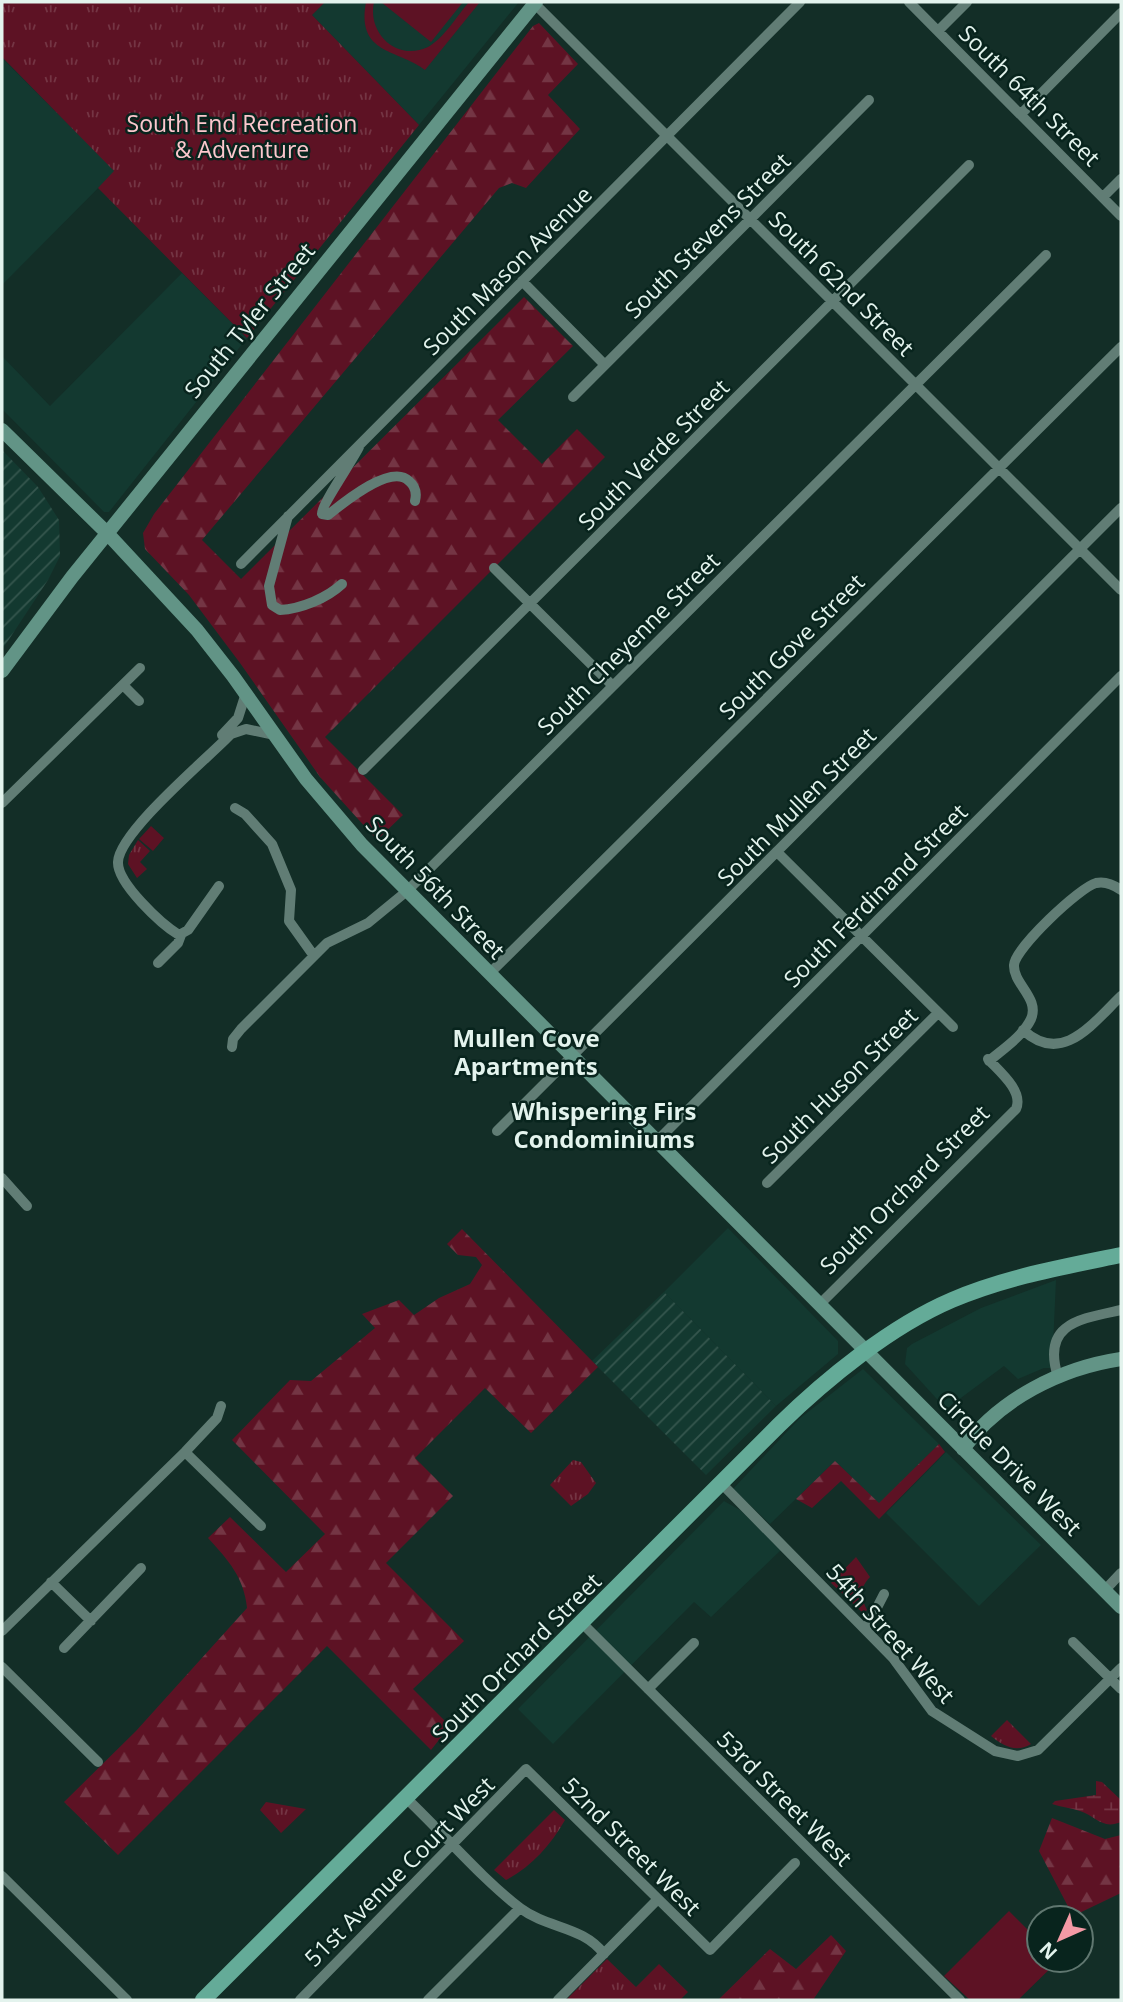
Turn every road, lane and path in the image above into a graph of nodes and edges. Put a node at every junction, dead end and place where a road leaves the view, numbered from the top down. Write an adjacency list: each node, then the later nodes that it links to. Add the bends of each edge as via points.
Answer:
1 (800, 2): 9 (street, South Mason Avenue)
2 (909, 2): 6 (street, South 64th Street)
3 (967, 2): 6 (street)
4 (535, 3): 9 (street, South 62nd Street); 28 (main road, South Tyler Street)
5 (1121, 13): 8 (street)
6 (939, 30): 8 (street, South 64th Street)
7 (869, 100): 14 (street, South Stevens Street)
8 (1023, 113): 12 (street, South 64th Street)
9 (668, 135): 14 (street, South 62nd Street); 16 (street, South Mason Avenue)
10 (969, 165): 17 (street, South Verde Street)
11 (1121, 179): 12 (street)
12 (1103, 197): 13 (street, South 64th Street)
13 (1121, 216)
14 (750, 218): 17 (street, South 62nd Street); 19 (street, South Stevens Street)
15 (1046, 255): 20 (street, South Cheyenne Street)
16 (522, 281): 19 (street); 23 (street, South Mason Avenue)
17 (834, 301): 20 (street, South 62nd Street); 34 (street, South Verde Street)
18 (1121, 347): 24 (street, South Gove Street)
19 (605, 365): 21 (street, South Stevens Street)
20 (916, 384): 24 (street, South 62nd Street); 39 (street, South Cheyenne Street)
21 (573, 397)
22 (4, 435): 28 (main road, South 56th Street)
23 (362, 441): 25 (street, via 322,506 322,514 330,514 392,475 410,482); 27 (street, South Mason Avenue)
24 (998, 467): 29 (street, South 62nd Street); 55 (street, South Gove Street)
25 (415, 501)
26 (1121, 508): 29 (street, South Mullen Street)
27 (289, 516): 30 (street, South Mason Avenue); 32 (street, via 269,586 272,605 280,610 293,608 326,596)
28 (107, 533): 36 (main road, South Tyler Street); 40 (main road, South 56th Street, via 208,643)
29 (1080, 548): 33 (street, South 62nd Street); 47 (street, South Mullen Street)
30 (241, 564)
31 (494, 568): 34 (street)
32 (342, 583)
33 (1121, 590)
34 (529, 603): 39 (street); 43 (street, South Verde Street)
35 (140, 668): 38 (street)
36 (2, 671)
37 (1121, 676): 52 (street, South Ferdinand Street)
38 (123, 684): 41 (street); 45 (street)
39 (613, 686): 50 (street, South Cheyenne Street)
40 (246, 693): 42 (main road, South 56th Street); 44 (street, via 238,718 191,765)
41 (139, 701)
42 (275, 736): 44 (street, via 236,731); 50 (main road, South 56th Street, via 334,814)
43 (363, 770)
44 (188, 775): 51 (street, via 135,829 118,863 129,887)
45 (2, 803)
46 (235, 808): 53 (street, via 272,844 290,886 289,921)
47 (777, 852): 52 (street); 61 (street, South Mullen Street)
48 (219, 886): 51 (street)
49 (1121, 890): 59 (street, via 1101,883 1085,888 1018,953 1014,970 1032,1010)
50 (407, 891): 53 (street, South Cheyenne Street, via 386,911 332,939); 55 (main road, South 56th Street)
51 (181, 935): 54 (street)
52 (862, 935): 57 (street); 63 (street, South Ferdinand Street)
53 (314, 956): 60 (street, South Cheyenne Street, via 241,1029)
54 (158, 964)
55 (489, 974): 61 (main road, South 56th Street)
56 (1121, 996): 59 (street, via 1085,1030 1057,1045 1042,1045)
57 (938, 1013): 58 (street); 65 (street, South Huson Street)
58 (953, 1027)
59 (1023, 1030): 70 (street, South Orchard Street, via 988,1060 1016,1093 1018,1104 1012,1115)
60 (232, 1047)
61 (572, 1056): 62 (street, South Mullen Street); 63 (main road, South 56th Street)
62 (498, 1131)
63 (657, 1141): 70 (main road, South 56th Street)
64 (2, 1178): 66 (street)
65 (767, 1183)
66 (11, 1191): 67 (street); 68 (street)
67 (2, 1201)
68 (27, 1206)
69 (1121, 1255): 72 (main road, South Orchard Street, via 980,1289 918,1317)
70 (820, 1304): 72 (main road, South 56th Street)
71 (1121, 1310): 74 (street, via 1084,1318 1060,1332 1054,1347)
72 (867, 1351): 76 (main road, Cirque Drive West); 78 (main road, South Orchard Street, via 788,1416)
73 (1121, 1359): 74 (main road)
74 (1058, 1377): 76 (main road, via 999,1412)
75 (221, 1406): 77 (street, via 217,1418)
76 (963, 1449): 83 (main road, Cirque Drive West)
77 (185, 1452): 79 (street); 82 (street)
78 (721, 1483): 87 (main road, South Orchard Street); 88 (street, 54th Street West)
79 (261, 1526)
80 (141, 1568): 86 (street)
81 (1121, 1573): 83 (street)
82 (51, 1582): 86 (street); 89 (street)
83 (1105, 1590): 85 (main road, Cirque Drive West)
84 (884, 1594): 88 (street)
85 (1121, 1606)
86 (90, 1621): 92 (street)
87 (582, 1623): 96 (street, 53rd Street West); 100 (main road, South Orchard Street)
88 (866, 1629): 95 (street, 54th Street West, via 932,1711 1000,1753 1018,1756 1038,1750)
89 (2, 1631)
90 (1073, 1642): 95 (street)
91 (694, 1643): 96 (street)
92 (64, 1648)
93 (2, 1667): 98 (street)
94 (1121, 1668): 95 (street)
95 (1111, 1679): 97 (street)
96 (648, 1689): 112 (street, 53rd Street West)
97 (1121, 1689)
98 (98, 1762)
99 (527, 1769): 101 (street, 51st Avenue Court West); 104 (street, 52nd Street West)
100 (407, 1799): 101 (street); 108 (main road, South Orchard Street)
101 (453, 1844): 105 (street); 109 (street, 51st Avenue Court West)
102 (795, 1863): 104 (street, 52nd Street West, via 710,1950)
103 (2, 1876): 107 (street)
104 (658, 1899): 106 (street)
105 (520, 1908): 106 (street, via 553,1927 583,1933); 110 (street)
106 (604, 1954): 111 (street)
107 (127, 2000)
108 (203, 2000)
109 (300, 2000)
110 (428, 2000)
111 (558, 2000)
112 (960, 2000)

